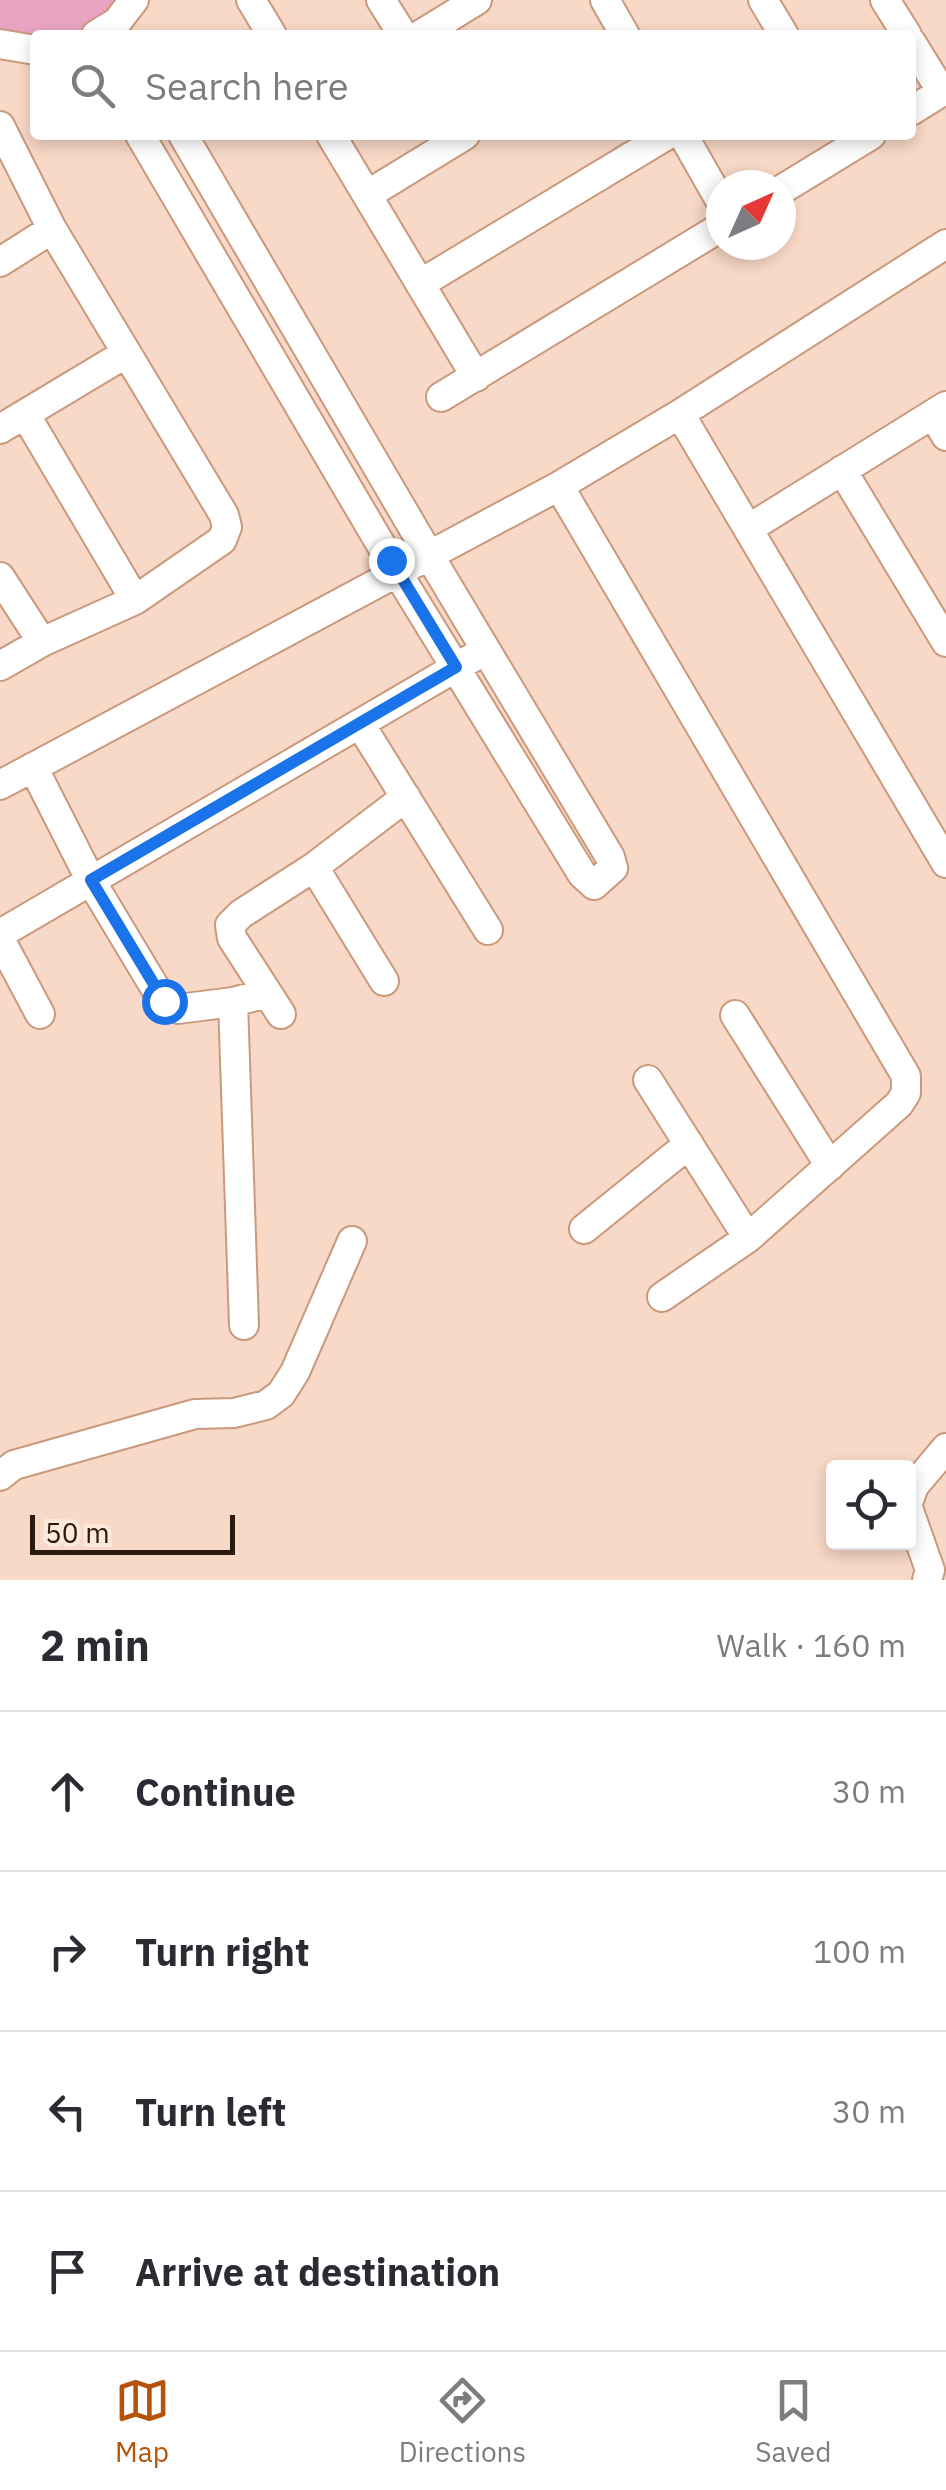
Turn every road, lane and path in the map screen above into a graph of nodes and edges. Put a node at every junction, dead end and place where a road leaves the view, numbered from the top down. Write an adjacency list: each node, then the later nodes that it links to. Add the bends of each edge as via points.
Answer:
1 (251, 0): 7 (street)
2 (381, 0): 8 (street)
3 (476, 0): 9 (street)
4 (605, 0): 10 (street)
5 (764, 0): 11 (street)
6 (886, 0): 12 (street)
7 (269, 30)
8 (399, 30)
9 (428, 30)
10 (622, 30)
11 (781, 30)
12 (904, 30)
13 (0, 44): 14 (street)
14 (30, 49)
15 (916, 49): 16 (street)
16 (944, 91): 17 (street)
17 (916, 108)
18 (0, 126): 29 (street)
19 (143, 140): 45 (street)
20 (186, 140): 44 (street)
21 (334, 140): 28 (street)
22 (456, 140): 28 (street)
23 (658, 140): 33 (street)
24 (686, 140): 26 (street)
25 (855, 140): 27 (street)
26 (706, 176)
27 (796, 180)
28 (368, 196): 33 (street)
29 (52, 229): 32 (street); 34 (street)
30 (706, 236): 35 (street)
31 (946, 244): 38 (street)
32 (0, 262)
33 (420, 284): 35 (street)
34 (125, 354): 37 (street); 47 (street, via 227,527 222,540)
35 (476, 377): 36 (street)
36 (440, 397)
37 (25, 414): 40 (street); 47 (street)
38 (680, 414): 42 (street); 43 (street)
39 (942, 419): 41 (street)
40 (0, 429)
41 (842, 470): 43 (street); 49 (street)
42 (559, 486): 44 (street); 68 (street, via 906,1076 898,1104)
43 (748, 529): 57 (street)
44 (429, 556): 45 (street); 50 (street)
45 (397, 572): 52 (street); 54 (street)
46 (0, 577): 48 (street)
47 (135, 600): 48 (street)
48 (42, 642): 51 (street)
49 (946, 642)
50 (486, 650): 52 (street); 52 (street, via 610,857 613,868 594,884)
51 (0, 666)
52 (456, 667): 53 (street)
53 (360, 724): 56 (street); 59 (street)
54 (33, 766): 55 (street); 59 (street)
55 (0, 785)
56 (406, 797): 58 (street); 60 (street)
57 (946, 862)
58 (314, 867): 62 (street); 63 (street, via 230,925 274,1003)
59 (91, 880): 61 (street); 63 (street, via 164,1001 178,1010)
60 (488, 930)
61 (0, 936): 64 (street)
62 (384, 981)
63 (233, 1002): 73 (street)
64 (40, 1014)
65 (735, 1015): 68 (street)
66 (648, 1080): 67 (street)
67 (688, 1144): 69 (street); 70 (street)
68 (830, 1166): 70 (street)
69 (584, 1229)
70 (748, 1238): 72 (street)
71 (352, 1241): 75 (street, via 294,1372 266,1405 195,1414 14,1465)
72 (662, 1297)
73 (244, 1325)
74 (938, 1457): 76 (street)
75 (0, 1476)
76 (916, 1484)
77 (916, 1529): 78 (street, via 930,1570)
78 (927, 1580)

